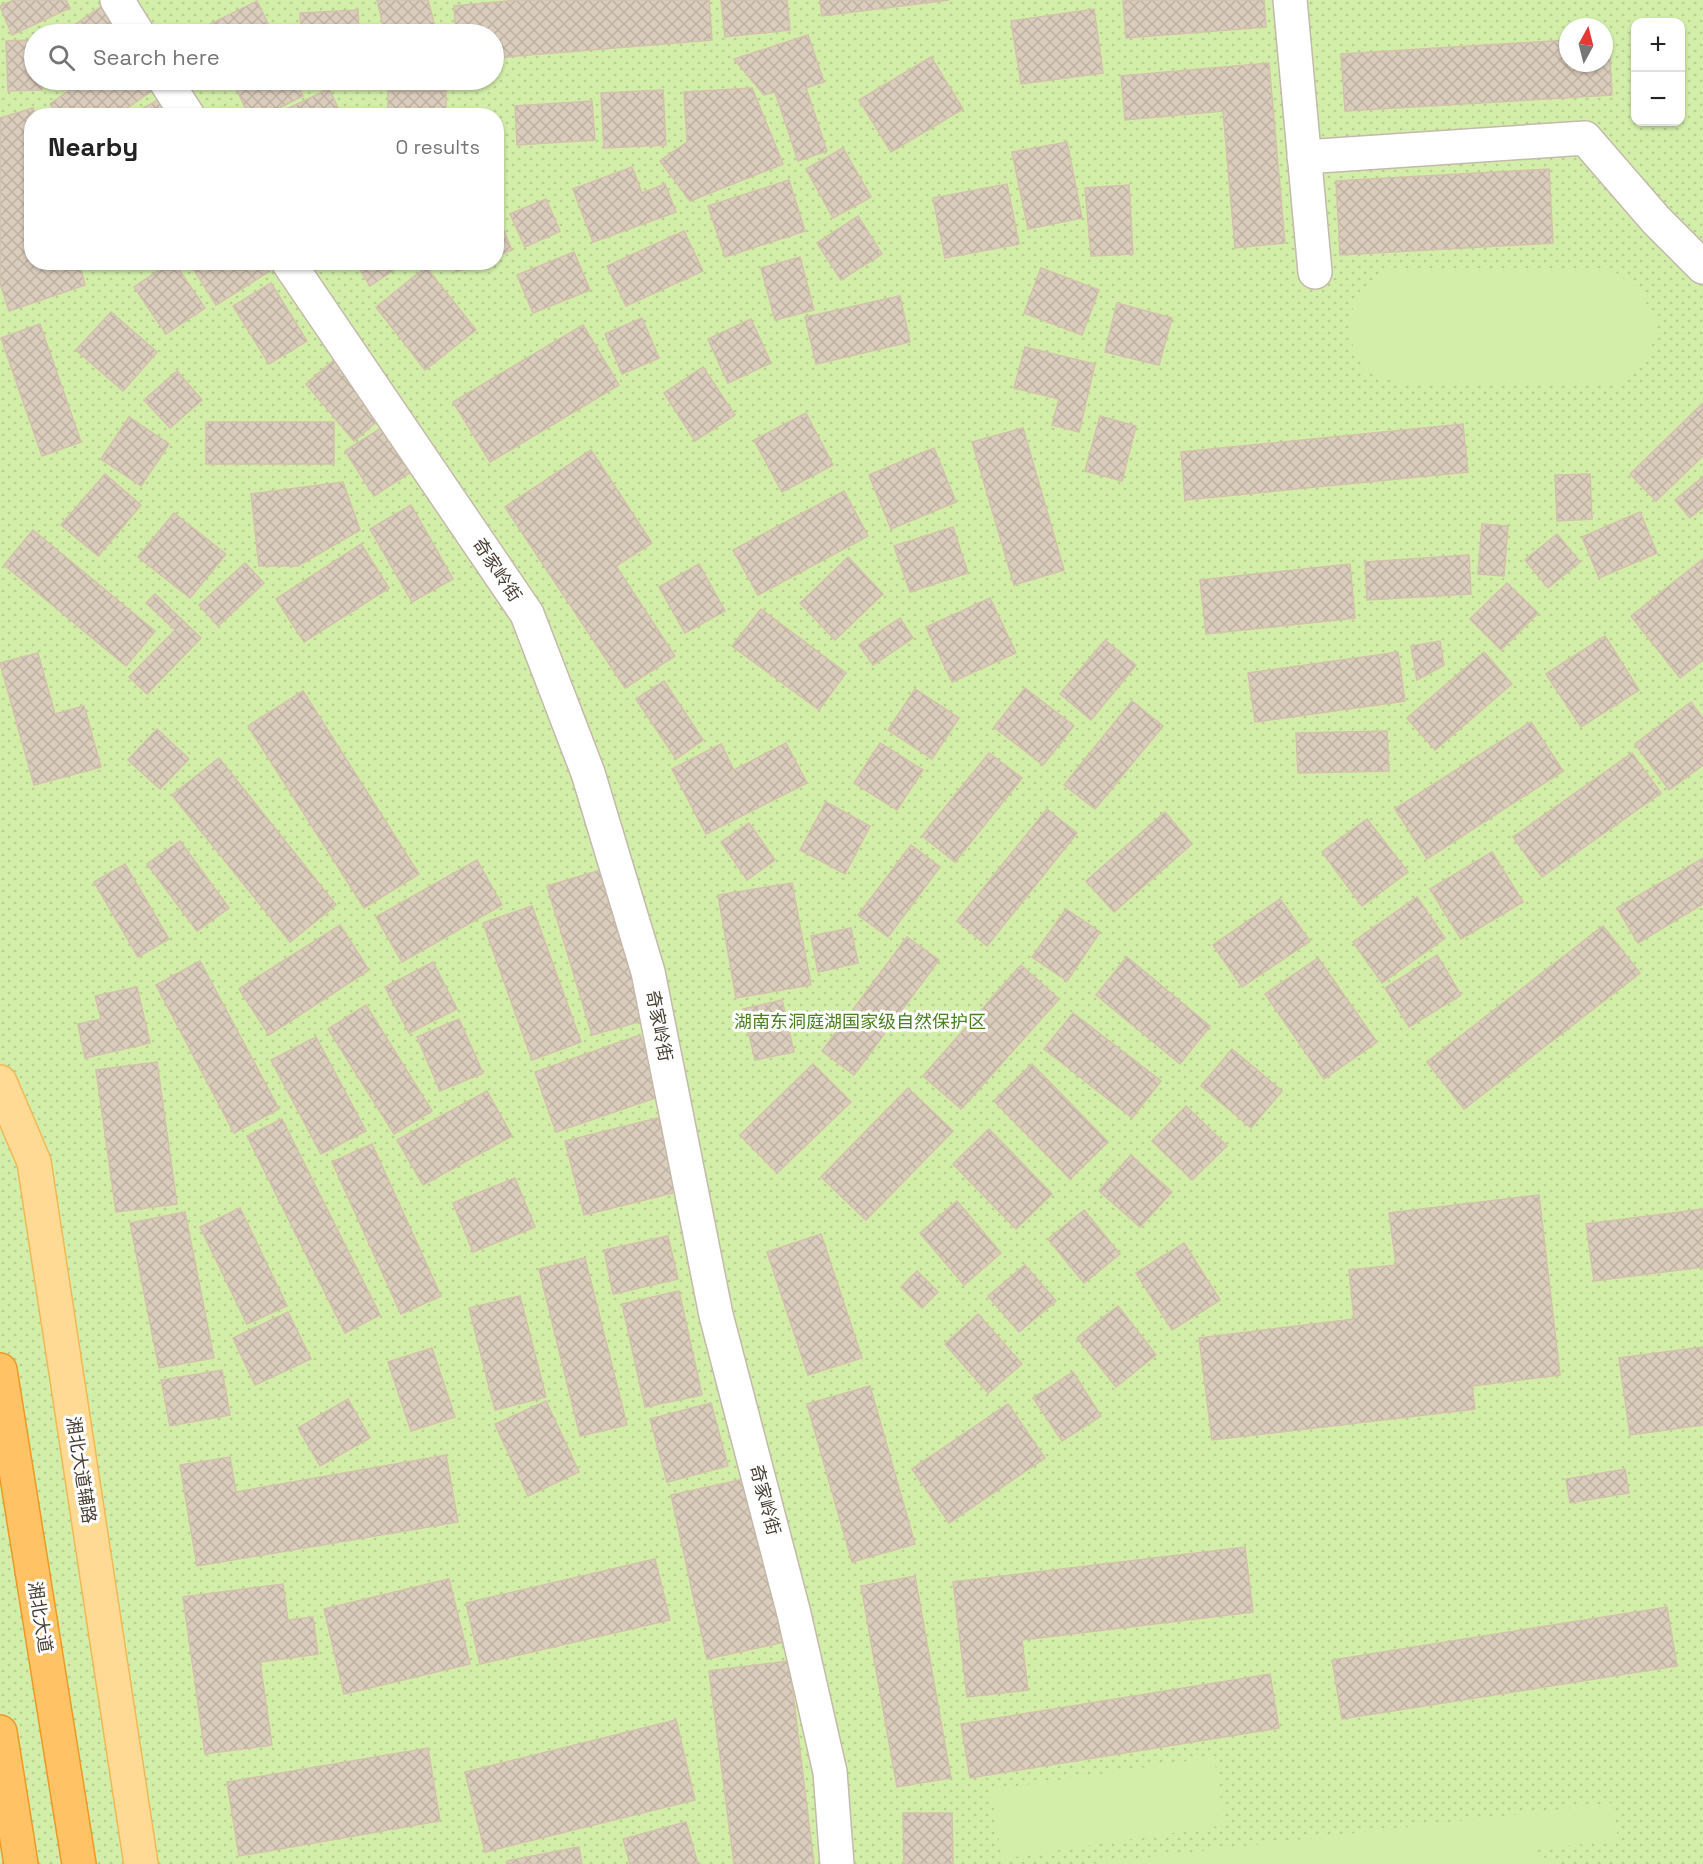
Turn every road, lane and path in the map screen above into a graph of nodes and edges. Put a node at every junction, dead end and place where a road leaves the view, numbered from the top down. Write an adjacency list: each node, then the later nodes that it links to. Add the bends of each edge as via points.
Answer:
1 (117, 0): 3 (street)
2 (1290, 0): 6 (street)
3 (132, 24)
4 (171, 90): 5 (street)
5 (183, 108)
6 (1304, 156): 7 (street, via 1585,138); 9 (street)
7 (1703, 267)
8 (293, 270): 16 (street, 奇家岭街, via 527,614 588,774 648,972 716,1315 830,1772)
9 (1315, 272)
10 (0, 1082): 15 (main road, 湘北大道辅路, via 34,1162)
11 (0, 1370): 14 (highway, 湘北大道)
12 (0, 1732): 13 (highway)
13 (21, 1864)
14 (79, 1864)
15 (141, 1864)
16 (837, 1864)

